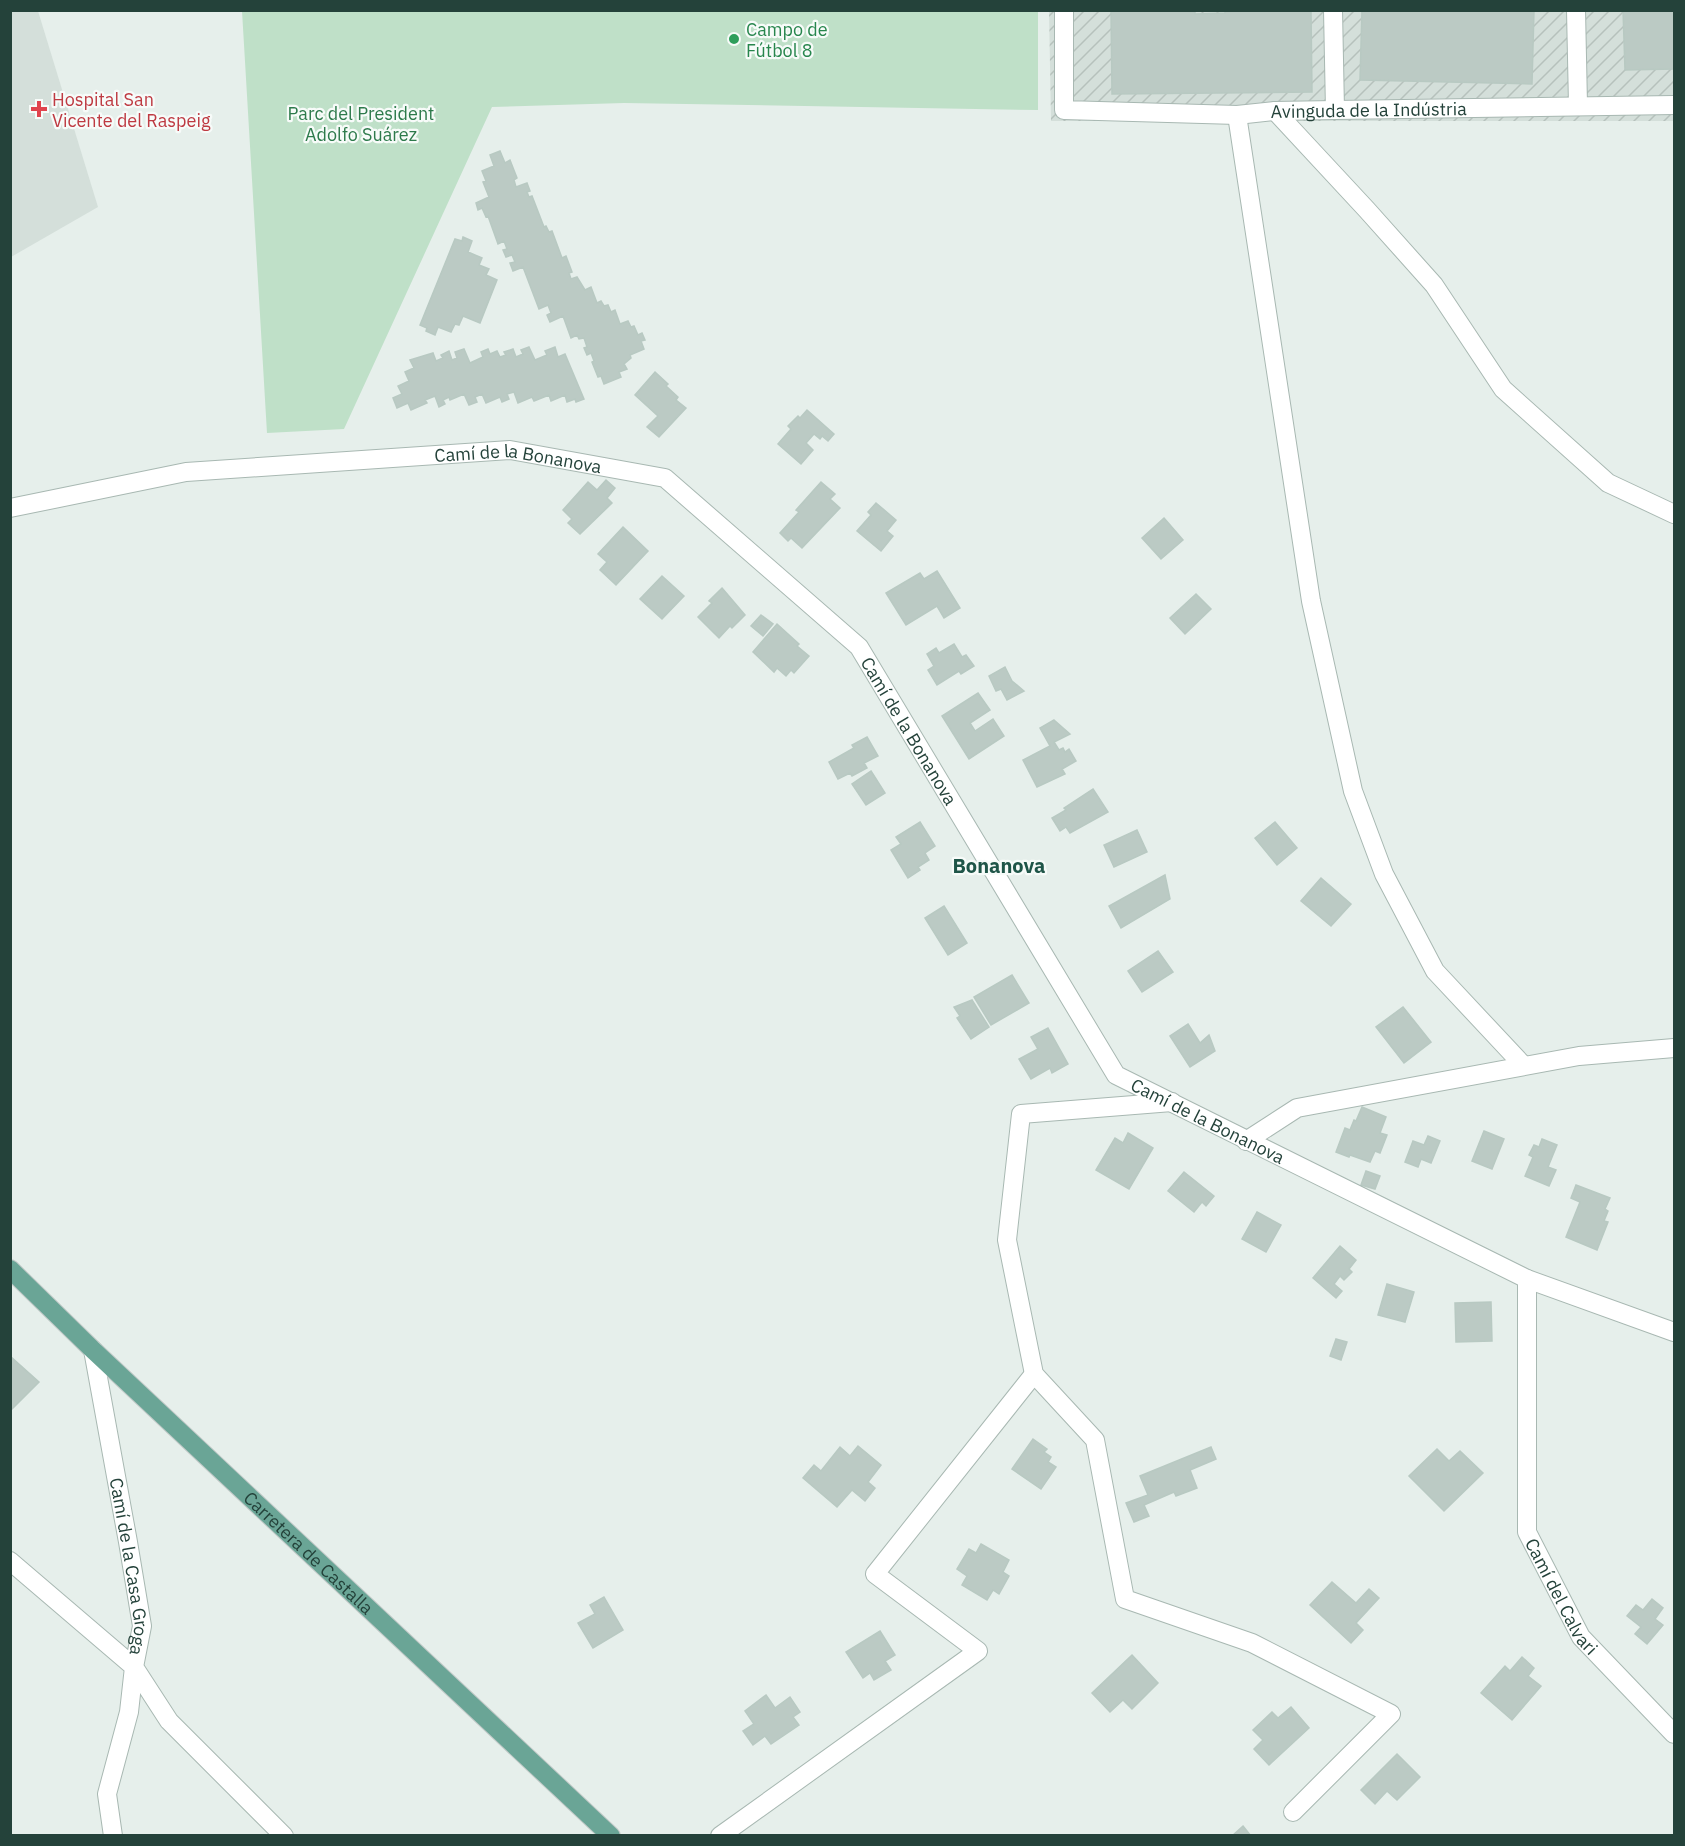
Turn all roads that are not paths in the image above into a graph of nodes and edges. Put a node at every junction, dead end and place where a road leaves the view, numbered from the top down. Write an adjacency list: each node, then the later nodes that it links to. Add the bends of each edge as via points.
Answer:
1 (1064, 10): 8 (street, Avinguda de la Indústria, via 1064,110)
2 (1333, 10): 6 (street)
3 (1576, 10): 4 (street)
4 (1578, 105): 5 (street, Avinguda de la Indústria); 6 (street, Avinguda de la Indústria)
5 (1674, 105)
6 (1335, 110): 7 (street, Avinguda de la Indústria)
7 (1275, 111): 8 (street, Avinguda de la Indústria); 10 (street, via 1434,285 1503,389 1608,483)
8 (1237, 115): 12 (street, via 1311,601 1353,791 1384,874 1435,971)
9 (10, 508): 13 (street, Camí de la Bonanova, via 186,472 510,450 665,478 859,647 1116,1075)
10 (1674, 514)
11 (1674, 1048): 12 (street)
12 (1523, 1065): 14 (street, via 1296,1108)
13 (1174, 1102): 14 (street, Camí de la Bonanova); 19 (street, via 1021,1114 1007,1240)
14 (1246, 1141): 16 (street, Camí de la Bonanova)
15 (10, 1269): 18 (main road, Carretera de Castalla)
16 (1527, 1279): 17 (street, Camí de la Bonanova); 22 (street, Camí del Calvari, via 1527,1532 1581,1637)
17 (1674, 1332)
18 (93, 1350): 21 (street, Camí de la Casa Groga, via 142,1626); 26 (main road, Carretera de Castalla)
19 (1034, 1374): 23 (street, via 1095,1440 1125,1599 1252,1643 1391,1714); 27 (street, via 876,1574 978,1651)
20 (10, 1561): 21 (street)
21 (134, 1667): 24 (street, via 129,1713 107,1794); 25 (street, Camí de la Casa Groga, via 169,1721)
22 (1674, 1734)
23 (1293, 1812)
24 (113, 1836)
25 (284, 1836)
26 (611, 1836)
27 (720, 1836)

